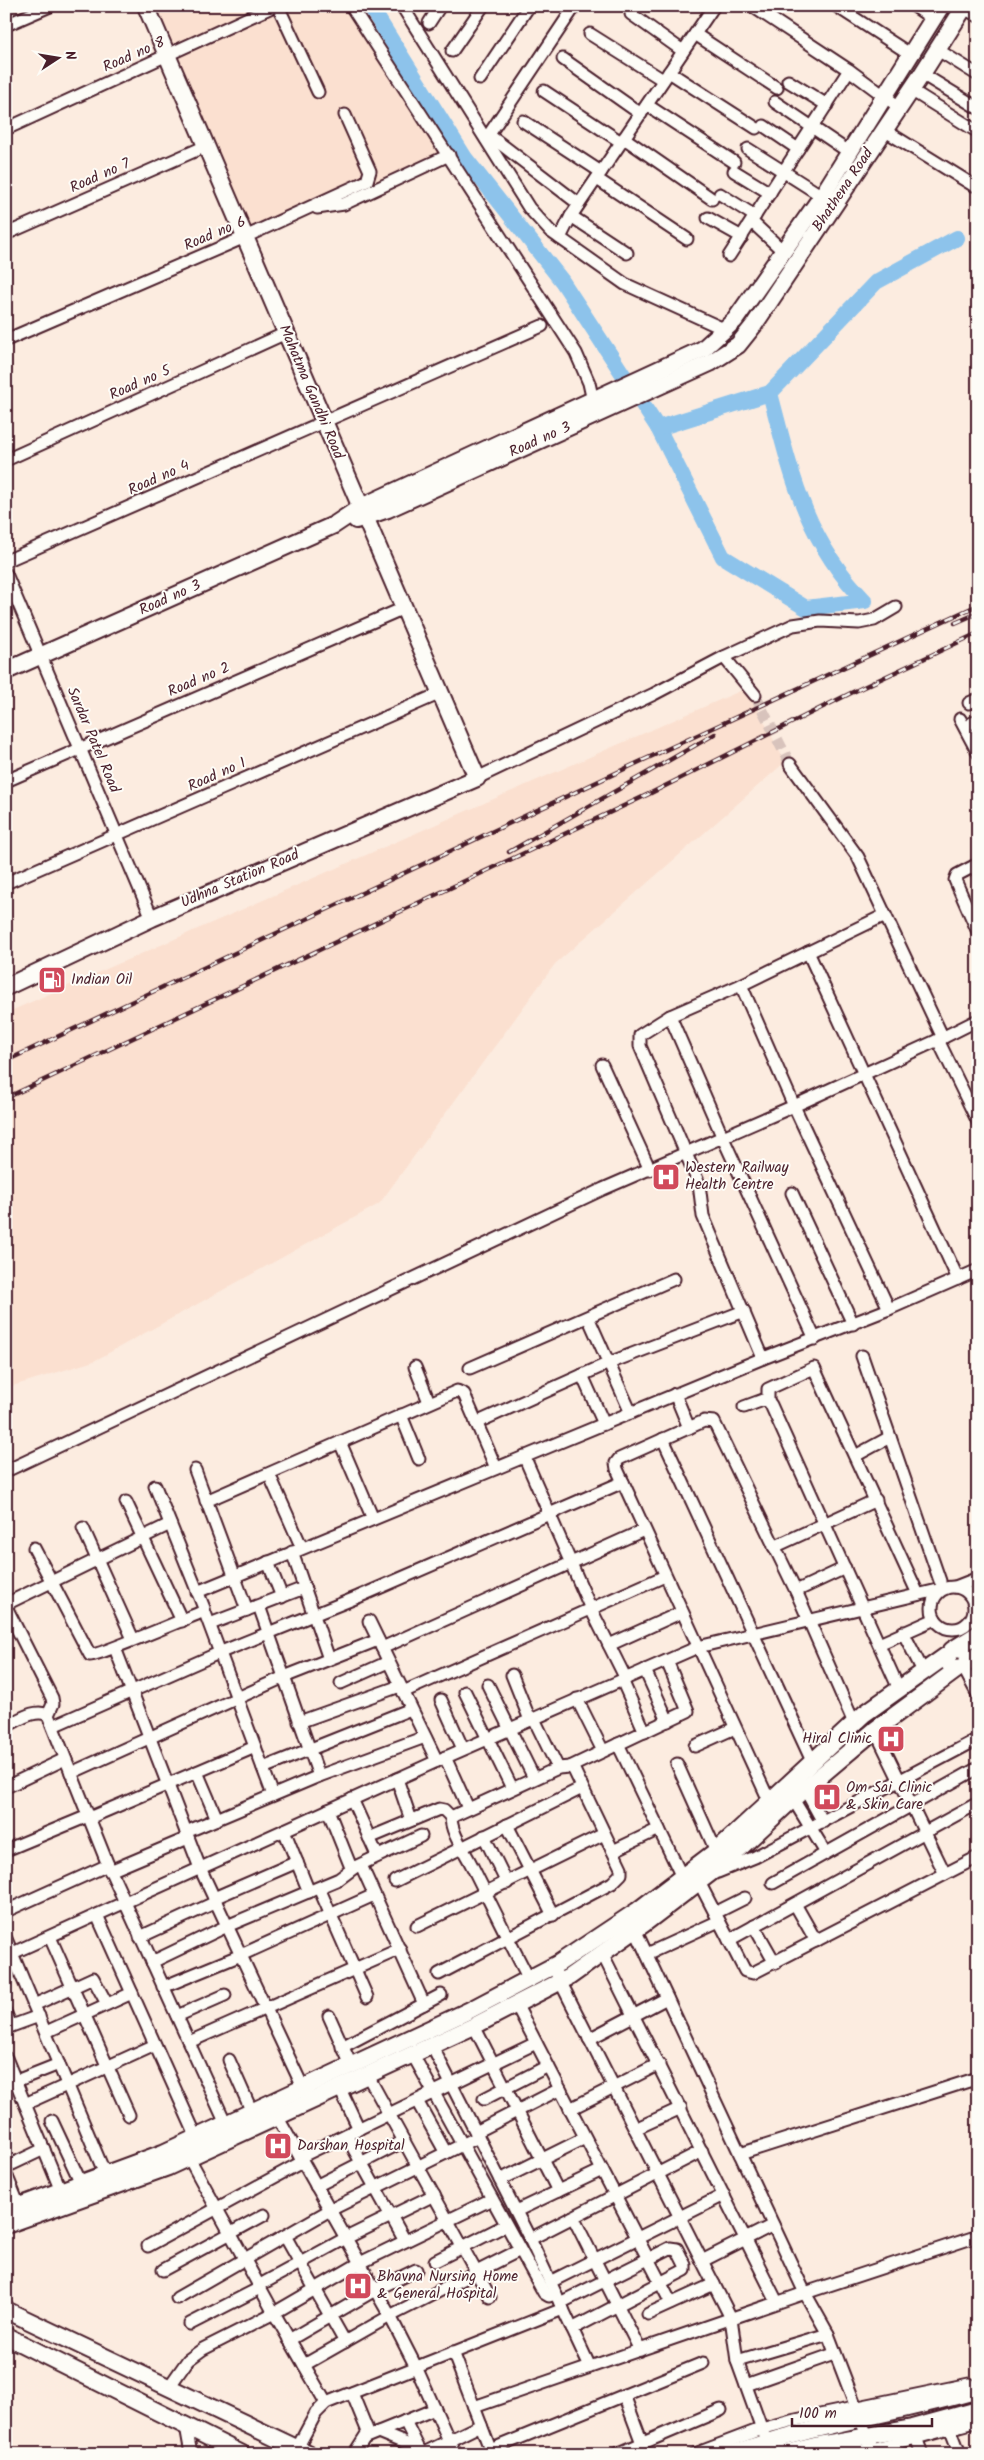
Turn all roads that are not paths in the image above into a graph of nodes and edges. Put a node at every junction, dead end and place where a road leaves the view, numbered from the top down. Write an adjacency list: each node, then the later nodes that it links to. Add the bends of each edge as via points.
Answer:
1 (50, 6): 20 (street)
2 (146, 6): 27 (street, Mahatma Gandhi Road)
3 (274, 6): 27 (street, Road no 8)
4 (278, 6): 38 (street)
5 (351, 6): 57 (street)
6 (402, 6): 51 (street)
7 (440, 6): 19 (street)
8 (483, 6): 25 (street)
9 (529, 6): 33 (street)
10 (575, 6): 51 (street)
11 (714, 6): 22 (street)
12 (836, 6): 26 (street)
13 (914, 6): 16 (street)
14 (753, 7): 29 (street)
15 (964, 7): 18 (street); 23 (street, Bhathena Road)
16 (937, 13): 26 (street, Bhathena Road)
17 (631, 14): 24 (street)
18 (978, 16)
19 (429, 23)
20 (6, 25)
21 (590, 34): 32 (street)
22 (695, 34): 24 (street); 35 (street)
23 (938, 50): 30 (street, Bhathena Road); 31 (street)
24 (683, 51): 32 (street)
25 (452, 52)
26 (910, 54): 39 (street, Bhathena Road)
27 (167, 56): 48 (street, Road no 8); 53 (street, Mahatma Gandhi Road)
28 (563, 59): 44 (street)
29 (849, 70): 39 (street); 41 (street)
30 (922, 74): 36 (street, Bhathena Road); 43 (street)
31 (978, 75)
32 (666, 76): 44 (street); 55 (street)
33 (480, 79)
34 (788, 81): 41 (street)
35 (777, 88)
36 (911, 90): 42 (street, Bhathena Road); 50 (street)
37 (544, 91): 52 (street)
38 (318, 92)
39 (884, 96): 42 (street); 56 (street, Bhathena Road)
40 (775, 102): 47 (street)
41 (826, 105): 47 (street)
42 (900, 107): 49 (street, Bhathena Road)
43 (978, 108)
44 (644, 109): 52 (street); 61 (street)
45 (345, 115): 64 (street, Road no 6, via 370,172 367,181)
46 (523, 121): 59 (street)
47 (812, 127): 55 (street); 56 (street)
48 (6, 129)
49 (884, 130): 60 (street); 80 (street, Bhathena Road, via 746,336 738,345)
50 (978, 132)
51 (487, 137): 63 (street); 71 (street, via 529,208 540,223)
52 (623, 140): 59 (street); 67 (street)
53 (206, 146): 68 (street, Road no 7); 69 (street, Mahatma Gandhi Road)
54 (748, 149): 58 (street)
55 (798, 149): 58 (street)
56 (849, 152): 62 (street, Bhathena Road)
57 (449, 155): 64 (street, via 344,204); 81 (street, via 576,353)
58 (783, 172): 61 (street); 62 (street)
59 (599, 175): 63 (street); 72 (street)
60 (973, 185)
61 (770, 193): 67 (street)
62 (822, 196): 73 (street, Bhathena Road)
63 (579, 204): 65 (street)
64 (305, 210): 69 (street, Road no 6)
65 (571, 216): 71 (street); 74 (street)
66 (708, 218): 70 (street)
67 (753, 219): 70 (street); 73 (street)
68 (6, 234)
69 (245, 237): 78 (street, Mahatma Gandhi Road); 79 (street, Road no 6)
70 (742, 237): 75 (street)
71 (560, 238): 77 (street, via 632,288)
72 (688, 239)
73 (782, 250): 77 (street, Bhathena Road)
74 (628, 253)
75 (729, 256)
76 (542, 326): 82 (street, Road no 4)
77 (726, 330): 80 (street, Bhathena Road)
78 (286, 333): 82 (street, Mahatma Gandhi Road); 83 (street, Road no 5)
79 (6, 340)
80 (707, 356): 81 (street, Road no 3)
81 (600, 403): 84 (street, Road no 3)
82 (324, 422): 84 (street, Mahatma Gandhi Road); 85 (street, Road no 4)
83 (6, 460)
84 (363, 513): 88 (street, Mahatma Gandhi Road); 89 (street, Road no 3)
85 (6, 561)
86 (6, 574): 89 (street, Sardar Patel Road)
87 (896, 607): 90 (street, via 874,620 859,623 820,621 793,625)
88 (404, 608): 92 (street, Mahatma Gandhi Road); 95 (street, Road no 2)
89 (41, 656): 91 (street, Road no 3); 95 (street, Sardar Patel Road)
90 (724, 657): 93 (street); 98 (street)
91 (6, 671)
92 (441, 693): 98 (street, Mahatma Gandhi Road); 100 (street, Road no 1)
93 (755, 695)
94 (960, 719): 96 (street)
95 (80, 748): 99 (street, Road no 2); 100 (street, Sardar Patel Road)
96 (978, 753)
97 (790, 764): 103 (street, via 851,846)
98 (477, 778): 104 (street, Udhna Station Road)
99 (6, 781)
100 (117, 835): 102 (street, Road no 1); 104 (street, Sardar Patel Road)
101 (978, 864): 105 (street, via 957,875 955,880)
102 (6, 884)
103 (885, 915): 106 (street); 111 (street)
104 (152, 918): 108 (street, Udhna Station Road)
105 (978, 932)
106 (808, 952): 107 (street); 113 (street)
107 (741, 985): 109 (street); 114 (street)
108 (6, 987)
109 (670, 1016): 116 (street); 117 (street, via 642,1032 639,1038)
110 (978, 1020): 111 (street)
111 (941, 1039): 113 (street); 115 (street)
112 (602, 1065): 118 (street)
113 (865, 1073): 114 (street); 122 (street)
114 (794, 1106): 116 (street); 123 (street)
115 (978, 1122)
116 (723, 1138): 117 (street); 127 (street)
117 (687, 1154): 118 (street); 124 (street, via 701,1188 703,1216)
118 (650, 1170): 151 (street, via 603,1189)
119 (792, 1193): 126 (street)
120 (978, 1270): 122 (street)
121 (674, 1279): 125 (street)
122 (958, 1279): 123 (street)
123 (890, 1309): 126 (street)
124 (744, 1311): 129 (street); 130 (street)
125 (588, 1317): 130 (street); 132 (street)
126 (852, 1324): 127 (street)
127 (815, 1339): 129 (street)
128 (862, 1356): 143 (street)
129 (763, 1358): 134 (street)
130 (608, 1364): 133 (street); 138 (street)
131 (415, 1367): 136 (street)
132 (470, 1368)
133 (582, 1376): 140 (street); 141 (street)
134 (675, 1394): 138 (street); 142 (street)
135 (768, 1401): 137 (street); 147 (street, via 768,1389 814,1368); 160 (street)
136 (429, 1402): 139 (street); 140 (street, via 461,1391)
137 (744, 1407)
138 (631, 1412): 141 (street)
139 (401, 1414): 145 (street); 148 (street)
140 (476, 1423): 149 (street)
141 (604, 1424): 146 (street)
142 (689, 1428): 144 (street); 165 (street, via 704,1421 714,1422)
143 (890, 1437): 147 (street); 176 (street)
144 (663, 1439): 153 (street, via 619,1459 617,1469); 199 (street)
145 (340, 1442): 152 (street); 159 (street)
146 (524, 1456): 149 (street); 158 (street)
147 (855, 1456): 155 (street)
148 (419, 1460)
149 (496, 1468): 159 (street)
150 (195, 1470): 156 (street)
151 (6, 1471)
152 (269, 1474): 156 (street); 167 (street)
153 (623, 1482): 158 (street); 163 (street)
154 (155, 1486): 161 (street)
155 (876, 1500): 160 (street); 180 (street)
156 (206, 1501): 172 (street)
157 (126, 1502): 164 (street)
158 (550, 1513): 170 (street); 190 (street)
159 (373, 1519): 167 (street)
160 (824, 1523): 165 (street); 171 (street)
161 (170, 1524): 164 (street); 179 (street)
162 (83, 1528): 168 (street)
163 (644, 1530): 170 (street); 173 (street)
164 (142, 1537): 168 (street); 192 (street)
165 (774, 1547): 178 (street)
166 (34, 1548): 175 (street)
167 (297, 1550): 169 (street); 177 (street)
168 (98, 1559): 175 (street); 201 (street)
169 (268, 1562): 172 (street); 181 (street)
170 (572, 1562): 186 (street); 202 (street)
171 (845, 1568): 178 (street); 185 (street)
172 (234, 1575): 179 (street); 188 (street)
173 (665, 1576): 186 (street); 189 (street)
174 (978, 1578): 176 (street)
175 (51, 1582): 183 (street); 206 (street, via 90,1654 94,1656)
176 (947, 1585): 180 (street); 182 (street, via 964,1590); 191 (street, via 933,1600)
177 (304, 1588): 181 (street); 190 (street)
178 (796, 1591): 194 (street)
179 (197, 1592): 187 (street)
180 (918, 1594): 185 (street)
181 (282, 1597): 184 (street)
182 (975, 1599): 196 (street, via 967,1623 959,1628)
183 (6, 1606): 230 (street, via 52,1698)
184 (259, 1606): 188 (street); 198 (street)
185 (864, 1608): 194 (street); 203 (street)
186 (591, 1609): 204 (street); 220 (street)
187 (204, 1610): 192 (street); 195 (street)
188 (247, 1610): 195 (street)
189 (682, 1612): 204 (street); 205 (street)
190 (314, 1614): 198 (street); 209 (street)
191 (935, 1619): 196 (street); 197 (street)
192 (182, 1621): 201 (street)
193 (369, 1621): 202 (street)
194 (809, 1621): 199 (street); 233 (street)
195 (210, 1624): 208 (street)
196 (950, 1628): 207 (street)
197 (903, 1632): 203 (street); 214 (street)
198 (268, 1633): 208 (street); 216 (street)
199 (753, 1634): 205 (street); 251 (street)
200 (978, 1634): 207 (street)
201 (133, 1639): 206 (street)
202 (380, 1644): 209 (street); 211 (street)
203 (879, 1644): 221 (street)
204 (609, 1645): 217 (street)
205 (698, 1647): 210 (street); 236 (street)
206 (115, 1648): 222 (street)
207 (952, 1651): 212 (street, via 949,1662 953,1667); 214 (street)
208 (221, 1652): 222 (street); 225 (street)
209 (329, 1659): 216 (street)
210 (667, 1661): 213 (street); 232 (street, via 688,1709)
211 (388, 1662): 218 (street); 220 (street)
212 (967, 1663): 224 (street); 237 (street)
213 (645, 1670): 217 (street); 232 (street)
214 (924, 1672): 221 (street)
215 (512, 1675): 229 (street)
216 (284, 1677): 225 (street); 231 (street)
217 (624, 1679): 226 (street); 238 (street)
218 (341, 1683)
219 (488, 1684): 235 (street)
220 (402, 1689): 228 (street); 231 (street)
221 (899, 1689): 233 (street)
222 (131, 1692): 230 (street); 240 (street)
223 (466, 1692): 241 (street)
224 (978, 1695)
225 (238, 1698): 240 (street); 245 (street)
226 (578, 1699): 229 (street); 248 (street)
227 (442, 1700): 247 (street)
228 (411, 1709): 239 (street); 246 (street)
229 (532, 1719): 235 (street); 253 (street)
230 (50, 1721): 234 (street, via 42,1712); 249 (street)
231 (299, 1722): 246 (street)
232 (668, 1722): 238 (street)
233 (854, 1723): 251 (street)
234 (7, 1724)
235 (510, 1728): 241 (street); 259 (street)
236 (735, 1728): 244 (street); 272 (street)
237 (875, 1730): 261 (street); 266 (street)
238 (645, 1732): 243 (street)
239 (425, 1737): 250 (street); 258 (street)
240 (149, 1738): 257 (street); 262 (street)
241 (487, 1739): 247 (street); 264 (street)
242 (978, 1739): 261 (street)
243 (618, 1744): 248 (street); 281 (street)
244 (695, 1746)
245 (255, 1747): 254 (street); 256 (street)
246 (309, 1749): 254 (street); 258 (street)
247 (463, 1749): 250 (street)
248 (603, 1751): 253 (street)
249 (66, 1759): 257 (street); 263 (street)
250 (441, 1759): 260 (street); 271 (street)
251 (812, 1761): 272 (street)
252 (677, 1764): 292 (street)
253 (564, 1767): 259 (street); 265 (street, via 574,1770)
254 (263, 1768): 267 (street)
255 (978, 1768): 270 (street)
256 (197, 1772): 262 (street); 276 (street)
257 (71, 1773): 274 (street)
258 (319, 1776): 267 (street)
259 (534, 1778): 264 (street)
260 (397, 1779): 268 (street); 277 (street)
261 (901, 1782): 270 (street); 278 (street)
262 (166, 1785): 274 (street); 285 (street)
263 (6, 1787)
264 (512, 1788): 271 (street)
265 (582, 1788): 279 (street); 284 (street)
266 (799, 1794): 272 (street); 278 (street); 280 (street)
267 (273, 1795): 276 (street)
268 (352, 1799): 273 (street); 288 (street)
269 (978, 1803): 283 (street)
270 (912, 1804): 283 (street); 293 (street)
271 (468, 1808): 275 (street)
272 (773, 1808): 292 (street); 303 (street)
273 (328, 1810): 282 (street); 297 (street, via 350,1864)
274 (89, 1817): 290 (street); 298 (street)
275 (451, 1818): 277 (street, via 439,1809); 289 (street)
276 (217, 1819): 285 (street)
277 (411, 1820): 288 (street)
278 (823, 1822): 280 (street)
279 (507, 1825): 287 (street); 300 (street)
280 (811, 1828): 293 (street); 303 (street, via 755,1857)
281 (659, 1829): 291 (street); 302 (street)
282 (284, 1830): 296 (street); 299 (street)
283 (926, 1833): 301 (street); 313 (street)
284 (604, 1834): 291 (street); 300 (street)
285 (187, 1835): 298 (street); 299 (street)
286 (421, 1836): 294 (street)
287 (484, 1836): 289 (street); 305 (street)
288 (370, 1838): 294 (street)
289 (462, 1847): 304 (street); 308 (street)
290 (6, 1850)
291 (613, 1850): 317 (street, via 621,1868 622,1874 618,1879)
292 (716, 1851): 302 (street)
293 (826, 1853): 306 (street)
294 (377, 1856): 297 (street)
295 (978, 1857): 301 (street)
296 (297, 1862): 307 (street); 311 (street)
297 (358, 1866): 307 (street, via 345,1877); 309 (street)
298 (109, 1868): 312 (street); 314 (street)
299 (200, 1868): 311 (street); 312 (street)
300 (530, 1871): 305 (street); 317 (street)
301 (945, 1874): 328 (street)
302 (682, 1877): 319 (street)
303 (704, 1878): 318 (street); 319 (street)
304 (395, 1881)
305 (508, 1883): 308 (street)
306 (773, 1883)
307 (314, 1890): 315 (street); 320 (street)
308 (486, 1894): 321 (street); 326 (street)
309 (374, 1895): 315 (street); 329 (street)
310 (745, 1898): 318 (street)
311 (215, 1900): 320 (street); 324 (street)
312 (125, 1902): 316 (street); 324 (street)
313 (795, 1904): 322 (street); 328 (street)
314 (6, 1911)
315 (330, 1914): 333 (street); 337 (street)
316 (97, 1915): 323 (street); 343 (street)
317 (553, 1915): 326 (street)
318 (717, 1917): 327 (street); 331 (street)
319 (632, 1923): 330 (street); 331 (street); 336 (street)
320 (227, 1926): 333 (street); 334 (street)
321 (417, 1926)
322 (754, 1926): 327 (street); 335 (street)
323 (50, 1936): 332 (street); 341 (street)
324 (140, 1937): 334 (street)
325 (6, 1938): 332 (street)
326 (508, 1939): 338 (street); 339 (street)
327 (729, 1940): 335 (street, via 748,1973)
328 (816, 1942): 335 (street)
329 (400, 1949): 337 (street); 349 (street)
330 (602, 1953): 340 (street); 355 (street)
331 (646, 1954): 347 (street)
332 (9, 1955): 351 (street)
333 (241, 1955): 342 (street); 352 (street)
334 (152, 1962): 342 (street)
335 (775, 1963)
336 (552, 1966): 339 (street); 340 (street)
337 (354, 1969): 346 (street); 352 (street)
338 (440, 1974)
339 (529, 1979): 374 (street)
340 (560, 1981): 350 (street); 362 (street)
341 (72, 1987): 348 (street, via 90,1978 95,1979); 351 (street); 354 (street)
342 (163, 1987): 357 (street)
343 (132, 1993): 348 (street); 365 (street)
344 (224, 1995): 357 (street)
345 (441, 1995): 349 (street)
346 (367, 1997)
347 (667, 1998): 355 (street); 412 (street)
348 (107, 2004): 354 (street)
349 (424, 2004): 367 (street)
350 (516, 2004): 359 (street); 364 (street)
351 (34, 2005): 356 (street)
352 (266, 2009): 363 (street); 383 (street)
353 (6, 2014): 360 (street)
354 (84, 2014): 361 (street); 376 (street)
355 (635, 2015): 362 (street); 373 (street)
356 (39, 2016): 360 (street); 361 (street)
357 (177, 2016): 363 (street)
358 (329, 2016): 367 (street)
359 (474, 2026): 366 (street); 372 (street)
360 (9, 2027)
361 (46, 2032): 371 (street)
362 (589, 2039): 382 (street)
363 (189, 2042): 400 (street)
364 (536, 2043): 372 (street); 375 (street)
365 (155, 2045): 376 (street); 405 (street)
366 (432, 2046): 368 (street); 380 (street)
367 (342, 2047): 374 (street)
368 (413, 2055): 377 (street); 387 (street)
369 (6, 2058): 379 (street)
370 (229, 2060): 396 (street)
371 (59, 2064): 379 (street); 381 (street)
372 (493, 2064): 380 (street); 384 (street)
373 (659, 2064): 382 (street); 392 (street)
374 (350, 2065): 383 (street)
375 (548, 2066): 384 (street); 386 (street)
376 (108, 2067): 381 (street); 398 (street)
377 (368, 2076): 385 (street); 397 (street)
378 (978, 2078): 412 (street)
379 (11, 2083): 391 (street)
380 (452, 2084): 387 (street); 403 (street)
381 (68, 2085): 391 (street); 422 (street)
382 (614, 2086): 393 (street); 402 (street)
383 (303, 2087): 390 (street); 394 (street)
384 (506, 2088): 388 (street); 395 (street)
385 (340, 2089): 390 (street); 401 (street)
386 (560, 2089): 393 (street); 395 (street)
387 (434, 2093): 389 (street); 408 (street)
388 (484, 2099)
389 (417, 2101): 397 (street); 411 (street)
390 (309, 2103): 394 (street)
391 (25, 2104): 409 (street)
392 (681, 2108): 402 (street); 410 (street)
393 (570, 2109): 406 (street)
394 (274, 2110): 396 (street); 413 (street); 414 (street)
395 (517, 2111): 403 (street); 415 (street)
396 (252, 2112): 400 (street)
397 (389, 2114): 401 (street); 407 (street)
398 (129, 2115)
399 (52, 2121): 424 (street)
400 (226, 2124): 405 (street)
401 (359, 2129): 404 (street)
402 (635, 2129): 420 (street)
403 (477, 2134): 408 (street); 423 (street)
404 (346, 2135): 414 (street); 416 (street)
405 (196, 2138): 422 (street)
406 (585, 2138): 415 (street); 419 (street)
407 (404, 2141): 416 (street); 417 (street)
408 (462, 2145): 411 (street); 432 (street)
409 (44, 2149): 418 (street); 427 (street)
410 (702, 2151): 420 (street); 431 (street)
411 (446, 2153): 417 (street)
412 (740, 2154): 444 (street)
413 (189, 2158): 433 (street); 436 (street)
414 (301, 2159): 425 (street); 433 (street)
415 (542, 2159): 423 (street); 428 (street)
416 (361, 2163): 425 (street); 426 (street)
417 (418, 2166): 426 (street); 430 (street)
418 (6, 2168)
419 (602, 2170): 428 (street); 429 (street)
420 (657, 2172): 429 (street); 440 (street)
421 (6, 2174): 436 (street)
422 (105, 2174): 424 (street)
423 (500, 2180): 435 (street)
424 (81, 2183): 427 (street)
425 (316, 2186): 434 (street)
426 (375, 2188): 434 (street); 438 (street)
427 (61, 2190): 436 (street)
428 (558, 2190): 435 (street)
429 (615, 2194): 439 (street); 450 (street)
430 (434, 2195): 438 (street); 441 (street)
431 (724, 2195): 440 (street); 452 (street)
432 (492, 2199): 441 (street); 443 (street)
433 (217, 2209): 446 (street); 454 (street)
434 (330, 2210): 447 (street); 449 (street)
435 (516, 2211): 451 (street)
436 (17, 2212): 442 (street); 445 (street)
437 (264, 2215): 446 (street)
438 (390, 2215): 449 (street); 453 (street)
439 (572, 2217): 451 (street); 459 (street)
440 (680, 2217): 450 (street); 461 (street)
441 (448, 2220): 453 (street); 455 (street)
442 (6, 2225)
443 (506, 2225): 455 (street); 456 (street)
444 (773, 2225): 452 (street); 474 (street)
445 (6, 2230)
446 (230, 2234): 457 (street); 464 (street)
447 (285, 2236): 457 (street); 462 (street)
448 (978, 2236): 474 (street)
449 (346, 2238): 462 (street); 463 (street)
450 (637, 2238): 458 (street); 459 (street)
451 (530, 2239): 468 (street)
452 (746, 2239): 461 (street); 478 (street)
453 (405, 2241): 463 (street)
454 (148, 2246)
455 (463, 2247): 460 (street); 466 (street)
456 (520, 2250): 466 (street); 477 (street, via 544,2293)
457 (244, 2259): 471 (street); 476 (street)
458 (648, 2259): 467 (street); 469 (street); 469 (street, via 673,2247 685,2265 684,2270)
459 (595, 2260): 467 (street); 468 (street)
460 (436, 2261)
461 (702, 2261): 470 (street)
462 (300, 2263): 471 (street); 472 (street)
463 (360, 2263): 472 (street); 473 (street)
464 (163, 2270)
465 (416, 2270): 473 (street)
466 (477, 2272): 475 (street); 485 (street)
467 (605, 2280): 477 (street); 480 (street)
468 (550, 2282): 477 (street)
469 (660, 2283): 479 (street); 480 (street)
470 (714, 2284): 479 (street); 486 (street)
471 (259, 2287): 482 (street); 487 (street)
472 (315, 2289): 482 (street); 484 (street)
473 (375, 2290): 484 (street); 485 (street)
474 (805, 2292): 478 (street); 489 (street)
475 (490, 2297)
476 (177, 2298)
477 (560, 2302): 488 (street); 494 (street)
478 (777, 2302): 486 (street)
479 (671, 2303): 483 (street)
480 (618, 2305): 488 (street); 493 (street)
481 (6, 2310): 503 (street)
482 (274, 2313): 491 (street); 503 (street, via 196,2353)
483 (648, 2314)
484 (330, 2315): 491 (street); 492 (street)
485 (390, 2316): 492 (street); 499 (street)
486 (731, 2318): 493 (street); 496 (street)
487 (190, 2324)
488 (572, 2328): 500 (street)
489 (828, 2334): 495 (street); 496 (street)
490 (6, 2336): 516 (street)
491 (289, 2340): 498 (street)
492 (345, 2342): 498 (street)
493 (640, 2350): 500 (street)
494 (453, 2352): 499 (street); 508 (street)
495 (834, 2354): 502 (street); 512 (street)
496 (737, 2361): 502 (street)
497 (703, 2362): 506 (street)
498 (304, 2365): 507 (street)
499 (416, 2367): 505 (street); 509 (street)
500 (590, 2367): 508 (street)
501 (978, 2382): 512 (street)
502 (746, 2385): 520 (street)
503 (169, 2387): 526 (street)
504 (978, 2390): 512 (street, via 940,2401)
505 (352, 2393): 507 (street); 521 (street, via 366,2427)
506 (624, 2395): 523 (street); 527 (street)
507 (326, 2403): 526 (street, via 316,2413)
508 (474, 2407): 517 (street)
509 (435, 2409): 513 (street); 522 (street)
510 (721, 2410): 523 (street)
511 (978, 2410): 515 (street)
512 (859, 2413): 520 (street); 524 (street)
513 (406, 2421): 518 (street); 528 (street)
514 (978, 2421): 515 (street)
515 (949, 2424): 519 (street); 539 (street)
516 (186, 2426): 529 (street); 530 (street)
517 (481, 2426): 522 (street); 527 (street)
518 (378, 2432): 521 (street); 528 (street)
519 (914, 2433): 524 (street); 538 (street)
520 (763, 2435): 534 (street); 535 (street)
521 (366, 2437): 531 (street)
522 (449, 2441): 528 (street); 532 (street)
523 (642, 2443): 533 (street)
524 (871, 2447): 525 (street)
525 (838, 2449): 536 (street); 537 (street)
526 (300, 2452)
527 (491, 2452)
528 (423, 2453)
529 (191, 2454)
530 (242, 2454)
531 (354, 2454)
532 (454, 2454)
533 (617, 2454)
534 (695, 2454)
535 (731, 2454)
536 (782, 2454)
537 (818, 2454)
538 (922, 2454)
539 (960, 2454)

